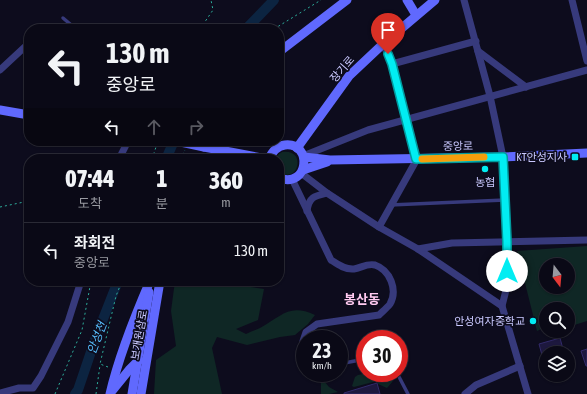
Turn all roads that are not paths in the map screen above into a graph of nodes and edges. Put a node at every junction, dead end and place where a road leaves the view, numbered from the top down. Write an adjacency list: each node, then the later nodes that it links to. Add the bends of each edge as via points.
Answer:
1 (347, 0): 12 (main road)
2 (407, 0): 6 (main road)
3 (435, 0): 6 (main road, 장기로)
4 (464, 0): 9 (street)
5 (572, 0): 14 (street)
6 (416, 15): 10 (main road, 장기로)
7 (63, 18): 8 (lane)
8 (70, 24)
9 (476, 41): 13 (street); 15 (street)
10 (383, 44): 15 (street); 26 (main road, 장기로, via 349,76)
11 (24, 48): 16 (street)
12 (284, 48)
13 (478, 51): 18 (street); 19 (street)
14 (587, 61)
15 (392, 64): 22 (street)
16 (0, 70)
17 (587, 70): 18 (street)
18 (526, 87): 19 (street)
19 (490, 96): 22 (street); 31 (street)
20 (0, 110): 21 (main road)
21 (24, 114)
22 (406, 119): 30 (street, via 368,130); 32 (street)
23 (211, 146): 28 (main road)
24 (281, 146): 29 (main road)
25 (284, 146): 26 (main road)
26 (297, 148): 30 (main road)
27 (587, 153): 31 (main road, 중앙로)
28 (226, 154)
29 (271, 154)
30 (303, 157): 33 (main road, 중앙로); 34 (main road)
31 (503, 157): 32 (main road, 중앙로); 38 (street)
32 (416, 159): 33 (main road, 중앙로); 39 (street)
33 (330, 160): 34 (main road, 중앙로)
34 (302, 171): 36 (main road, 중앙로); 37 (street)
35 (284, 179): 36 (main road)
36 (292, 179): 40 (street)
37 (327, 193): 40 (street, via 313,197); 41 (street)
38 (505, 200): 39 (lane); 43 (street)
39 (390, 206): 41 (street)
40 (307, 212): 50 (street, via 331,260 342,267 353,269 374,265 384,270 391,280 394,292 390,304 379,315 317,324)
41 (379, 227): 44 (street)
42 (587, 240): 43 (street)
43 (507, 242): 44 (street, via 452,243); 49 (street, via 507,286)
44 (418, 249): 49 (street)
45 (79, 286): 55 (street, via 68,322)
46 (149, 286): 57 (main road, via 116,370)
47 (150, 286): 52 (main road, 보개원삼로)
48 (159, 286): 51 (main road, 보개원삼로)
49 (502, 306): 53 (street)
50 (309, 330)
51 (148, 350): 52 (main road); 60 (main road, 보개원삼로)
52 (137, 362): 57 (main road); 59 (main road, 보개원삼로)
53 (520, 366): 62 (street, via 476,385); 63 (street)
54 (402, 382): 61 (lane)
55 (32, 391): 56 (street, via 19,388)
56 (0, 393)
57 (110, 394): 58 (main road)
58 (118, 394)
59 (132, 394)
60 (140, 394)
61 (408, 394)
62 (465, 394)
63 (528, 394)

